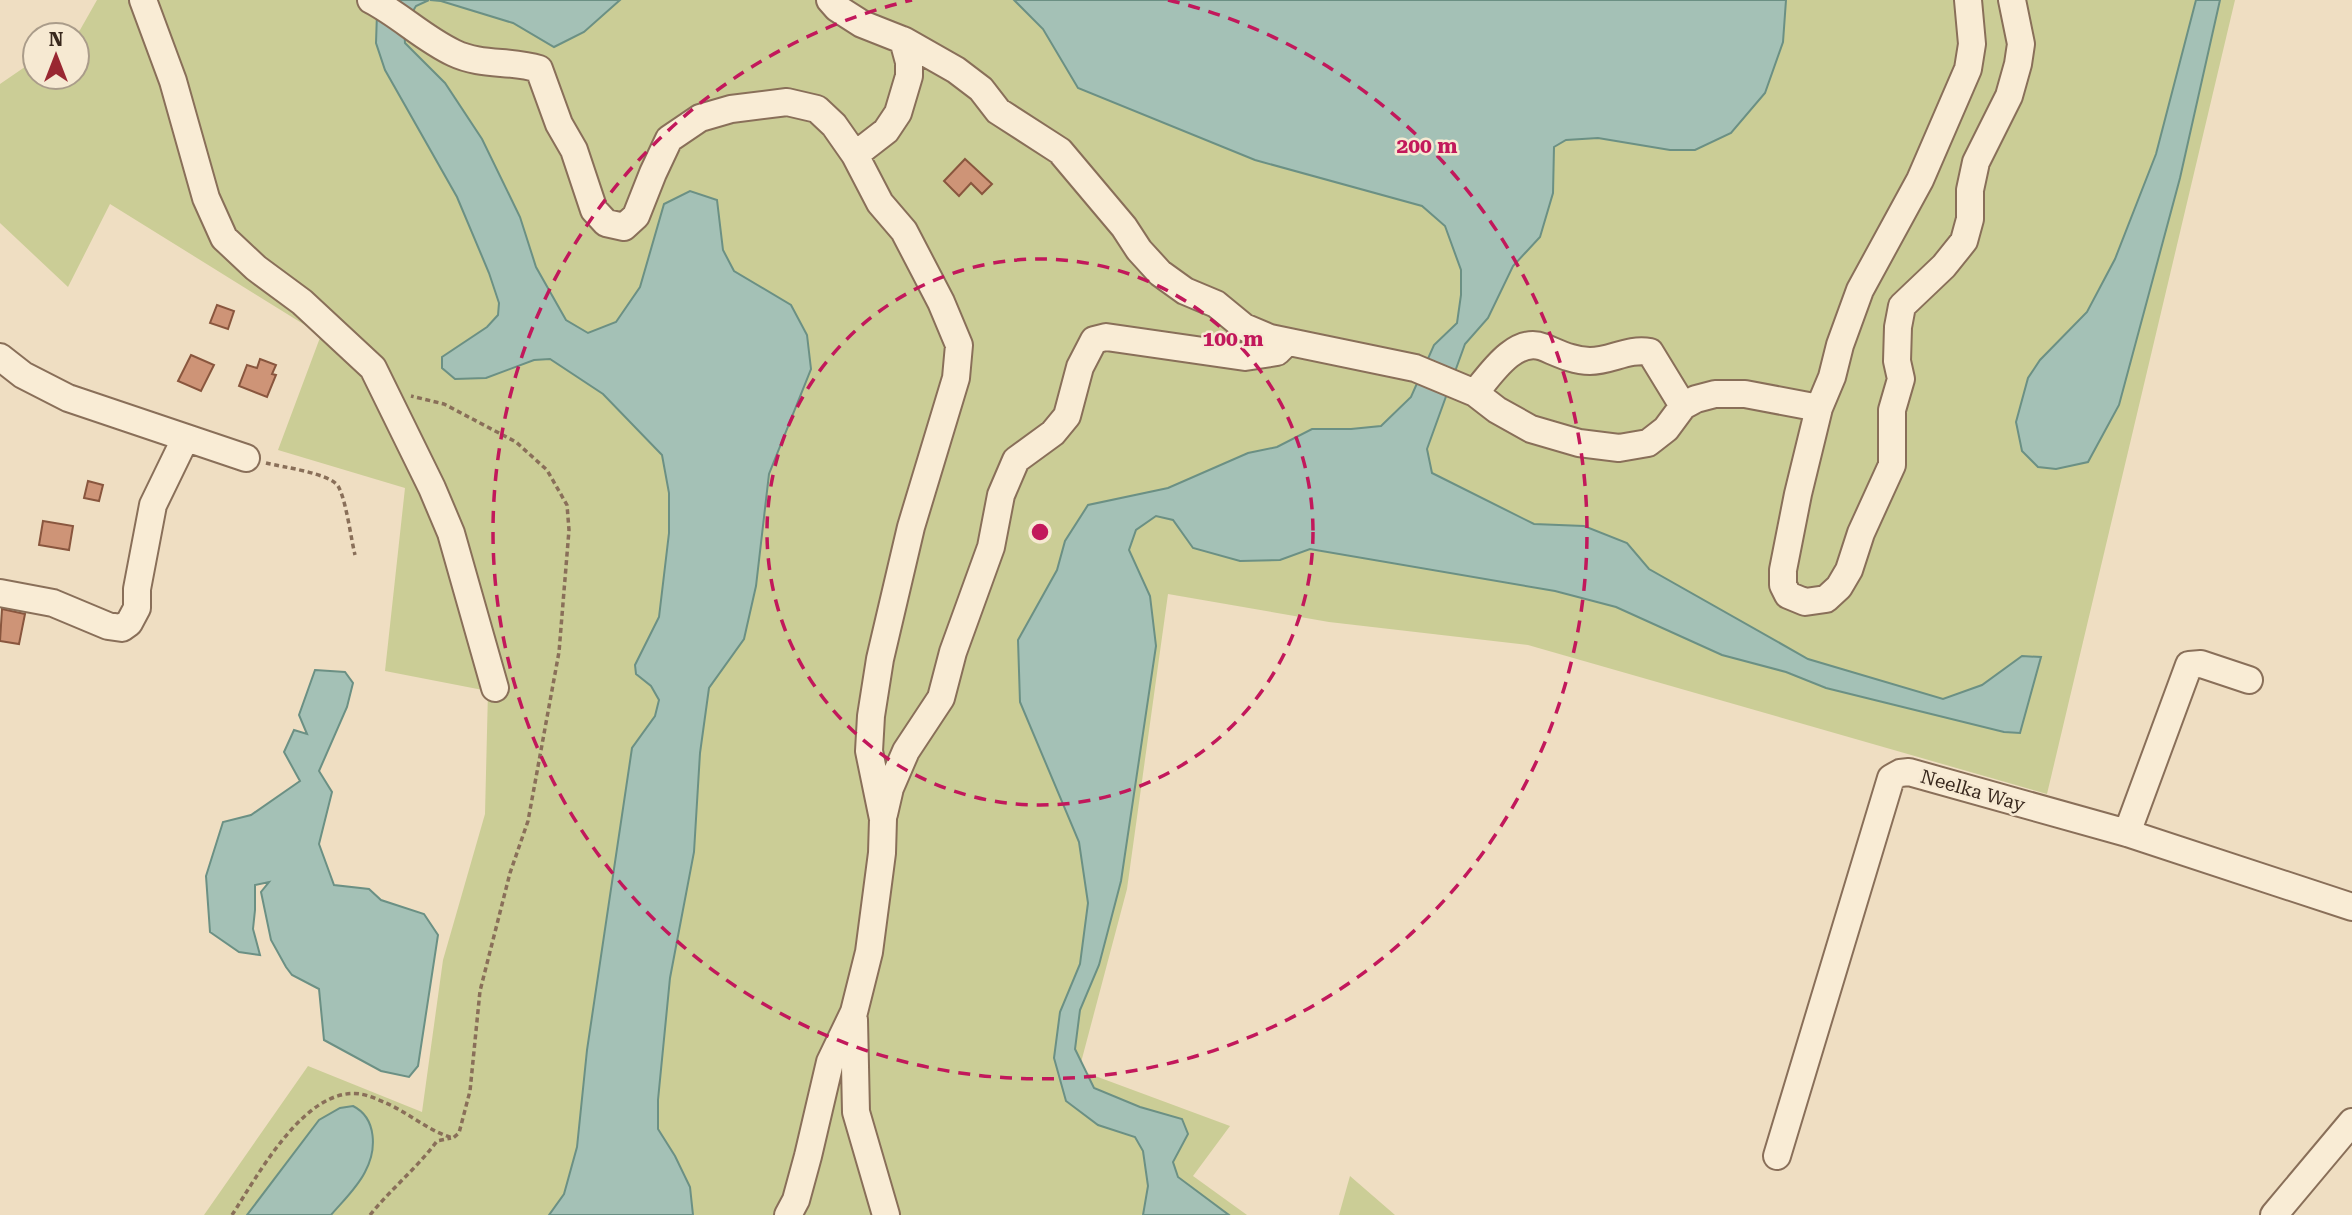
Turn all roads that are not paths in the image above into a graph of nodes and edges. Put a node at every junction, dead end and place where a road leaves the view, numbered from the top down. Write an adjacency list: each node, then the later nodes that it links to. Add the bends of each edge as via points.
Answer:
1 (143, 0): 21 (street, via 173,81 206,198 224,238 373,368 451,533)
2 (830, 0): 6 (street, via 862,24)
3 (1968, 0): 10 (street, via 1972,44 1968,69 1920,180)
4 (2012, 0): 11 (street, via 2021,44 2018,64 2009,96 1976,162 1964,241)
5 (377, 3): 9 (street, via 455,54 539,69 594,210 606,223 624,227 636,216 670,139 700,118 731,108 787,102 817,110)
6 (903, 40): 7 (street); 8 (street)
7 (934, 57): 8 (street); 12 (street, via 981,89 998,111 1060,151 1160,273 1185,291 1216,304 1244,327)
8 (909, 76): 9 (street, via 898,113 886,131)
9 (855, 155): 22 (street, via 880,203 904,231 959,345 956,378 911,527 880,659 869,751)
10 (1860, 290): 11 (street); 16 (street)
11 (1902, 306): 16 (street, via 1897,360 1901,379 1892,410 1892,465 1839,587 1826,599 1805,602 1788,595 1783,570)
12 (1287, 341): 14 (street, via 1415,368); 22 (street, via 1277,352 1245,357 1106,337 1094,340 1080,367 1067,416 1053,433 1016,460 1001,495 991,547 941,698 906,751)
13 (0, 358): 17 (street, via 68,398)
14 (1468, 389): 15 (street, via 1531,429 1578,443 1619,448 1648,443); 15 (street, via 1523,345 1539,345 1565,357 1591,361 1639,350 1650,352)
15 (1683, 406): 16 (street, via 1715,394 1745,394)
16 (1819, 408)
17 (185, 439): 18 (street); 19 (street, via 153,505 137,608 129,623 121,628 108,626 53,603)
18 (246, 458)
19 (0, 593)
20 (2249, 680): 23 (street, via 2201,664 2189,665)
21 (495, 688)
22 (883, 819): 25 (street, via 883,853 869,952)
23 (2127, 833): 24 (street, Neelka Way); 27 (street, Neelka Way, via 1909,772 1891,778)
24 (2352, 907)
25 (854, 1012): 28 (street, via 830,1062 808,1157); 29 (street, via 856,1112)
26 (2352, 1122): 30 (street)
27 (1777, 1156)
28 (788, 1215)
29 (886, 1215)
30 (2274, 1215)

